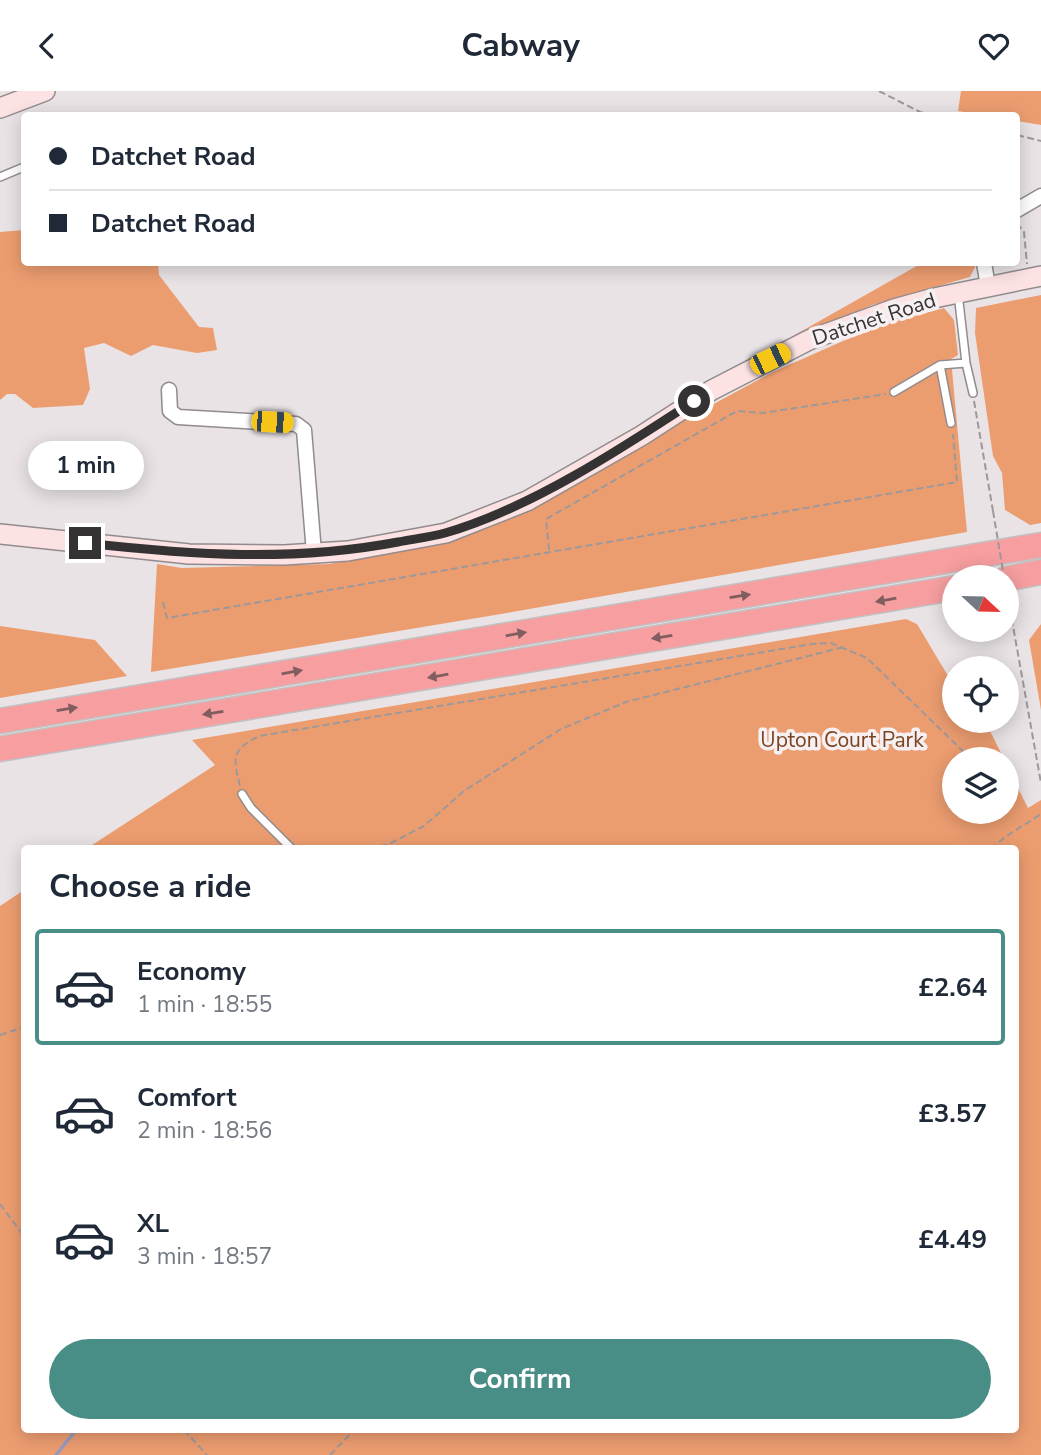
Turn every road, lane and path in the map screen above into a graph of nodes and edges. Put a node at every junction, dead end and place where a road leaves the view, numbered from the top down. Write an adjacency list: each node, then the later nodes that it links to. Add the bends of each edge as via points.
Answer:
1 (46, 91): 3 (main road)
2 (878, 91): 4 (path)
3 (0, 108)
4 (920, 112)
5 (1020, 136): 6 (path)
6 (1041, 141)
7 (21, 168): 8 (lane)
8 (0, 177)
9 (1041, 196): 10 (street)
10 (1020, 208)
11 (1020, 226): 13 (path)
12 (985, 266): 14 (street)
13 (1034, 271): 14 (main road, Datchet Road)
14 (988, 286): 15 (main road, Datchet Road)
15 (958, 293): 16 (lane); 25 (main road, Datchet Road, via 894,309 779,354 515,506 446,533)
16 (966, 363): 17 (lane); 20 (lane)
17 (940, 365): 19 (lane); 21 (lane)
18 (169, 390): 25 (street, via 170,411 178,417 301,426)
19 (894, 392): 24 (path, via 763,413 737,411 546,519)
20 (973, 393): 26 (path, bridge)
21 (951, 423): 24 (path, via 957,482)
22 (0, 534): 25 (main road, Datchet Road, via 189,554)
23 (1041, 545): 33 (highway, one-way to 23)
24 (549, 552): 30 (path, via 167,618)
25 (313, 553)
26 (1003, 565)
27 (1041, 572): 28 (highway)
28 (1019, 576)
29 (942, 590): 35 (highway, one-way to 35)
30 (163, 602)
31 (1015, 642): 36 (path)
32 (845, 647): 34 (path, via 867,658); 37 (path, via 812,644 259,736 237,751 234,763); 40 (path, via 626,702 561,729 464,791 424,826)
33 (0, 721)
34 (959, 747)
35 (0, 749)
36 (1041, 783)
37 (242, 794): 39 (lane)
38 (1041, 814): 41 (path)
39 (288, 845)
40 (385, 845)
41 (996, 845)
42 (21, 1028): 43 (path)
43 (0, 1035)
44 (0, 1204): 45 (path)
45 (21, 1232)
46 (187, 1433): 48 (path)
47 (351, 1433): 49 (path)
48 (207, 1455)
49 (330, 1455)

